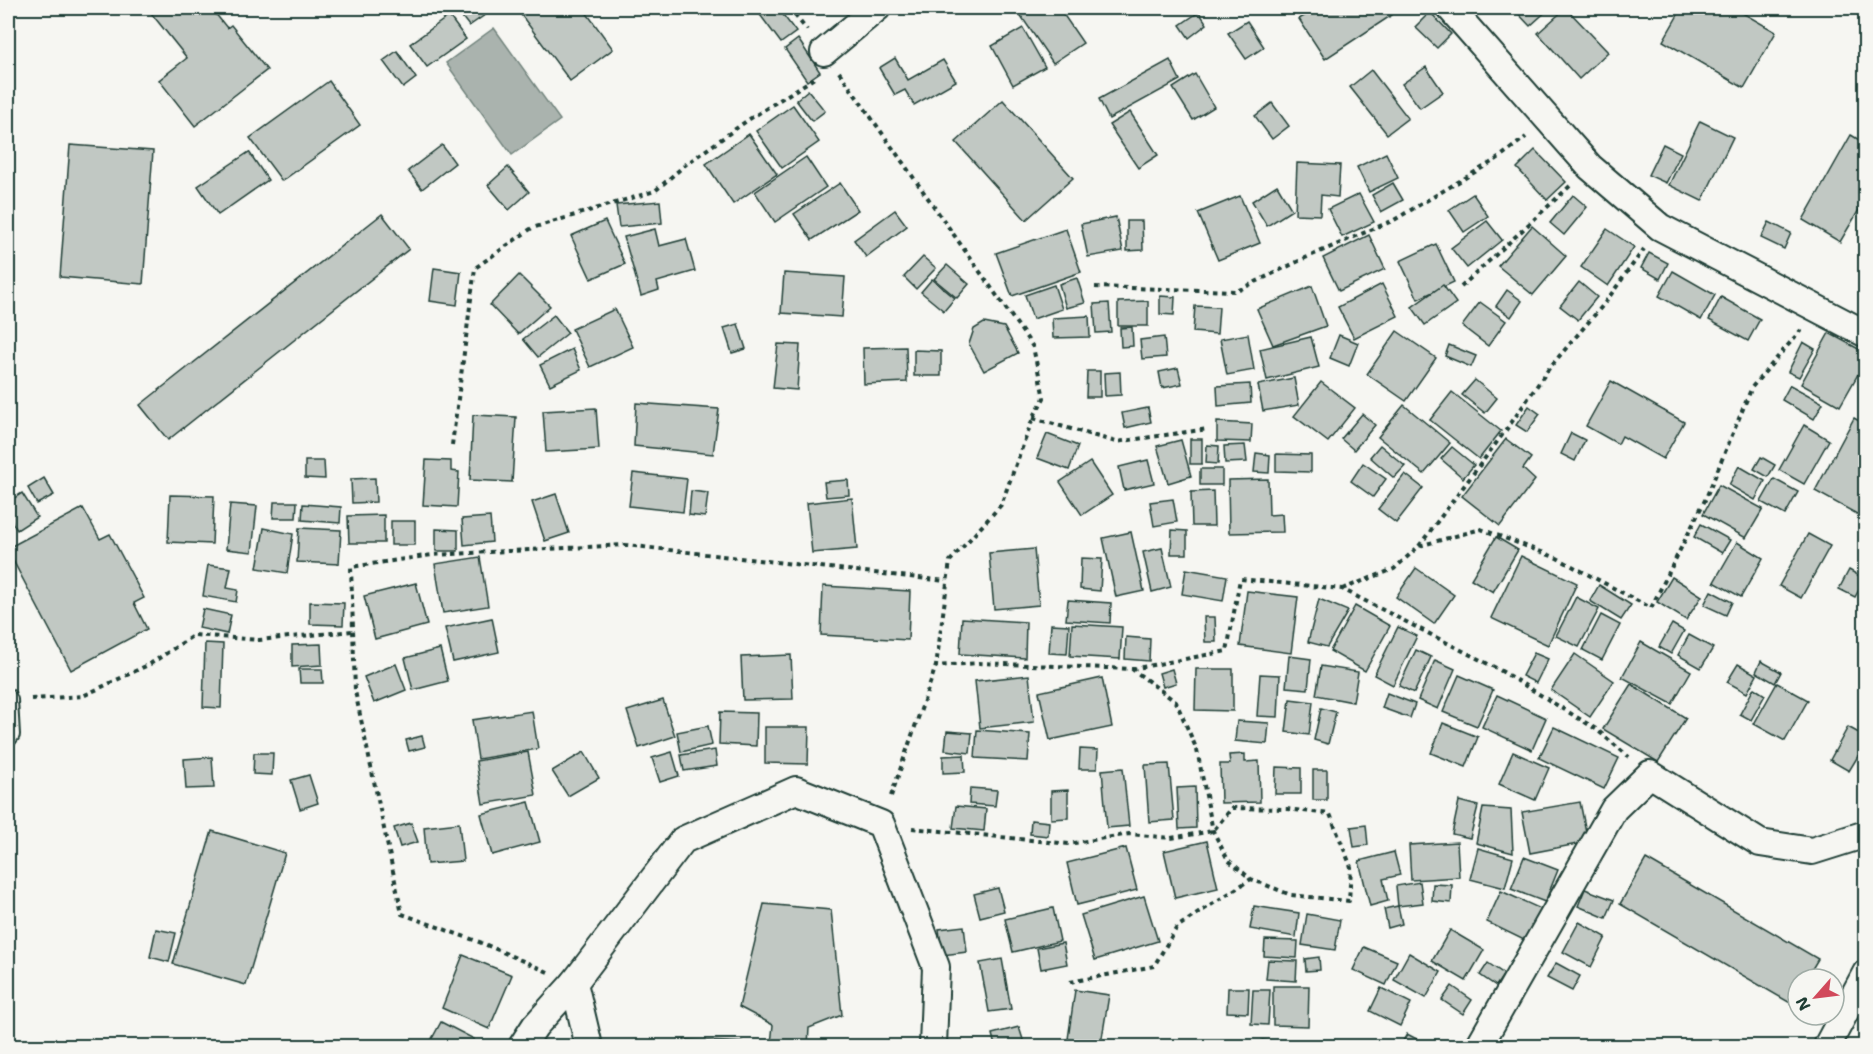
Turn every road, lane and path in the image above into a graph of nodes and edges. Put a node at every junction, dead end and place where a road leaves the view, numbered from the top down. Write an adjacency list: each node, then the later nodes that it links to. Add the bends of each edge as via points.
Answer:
1 (877, 8): 3 (street)
2 (1450, 8): 4 (street)
3 (829, 59): 11 (path, via 1033,347 1044,398); 13 (path, via 655,191 532,228 475,268)
4 (1548, 120): 5 (street); 7 (path, via 1497,159 1394,220 1237,291)
5 (1590, 167): 6 (street); 8 (path)
6 (1660, 227): 9 (street); 14 (path, via 1604,304 1550,367)
7 (1095, 287)
8 (1461, 287)
9 (1819, 309): 10 (street); 14 (path, via 1752,387 1706,498 1651,608 1557,558 1481,529)
10 (1866, 334)
11 (1033, 418): 12 (path, via 1116,442); 15 (path, via 1001,505 950,561)
12 (1208, 429)
13 (452, 445)
14 (1419, 546): 16 (path, via 1394,569)
15 (946, 581): 17 (path, via 625,544 432,555 351,567); 18 (path)
16 (1342, 589): 19 (path, via 1240,579 1227,651); 22 (path, via 1498,669 1596,729)
17 (353, 631): 20 (path, via 259,640 194,636 150,664 83,696); 29 (path, via 355,691 402,914)
18 (936, 666): 19 (path, via 979,663); 23 (path)
19 (1132, 669): 24 (path, via 1176,702 1197,750)
20 (9, 698): 21 (lane, via 12,735)
21 (8, 740)
22 (1650, 774): 25 (street, via 1760,843 1812,851); 33 (street, via 1614,809)
23 (881, 825): 24 (path, via 1069,844 1129,834 1171,838); 29 (street, via 796,790 683,840); 32 (street, via 936,967)
24 (1213, 831): 26 (path, via 1228,860); 26 (path, via 1232,808 1330,814 1351,867 1349,901 1291,895)
25 (1866, 834)
26 (1251, 879): 28 (path, via 1177,927 1154,966)
27 (1866, 973): 34 (street)
28 (1070, 982)
29 (574, 983): 30 (street, via 535,1026); 31 (street)
30 (522, 1047)
31 (590, 1047)
32 (933, 1047)
33 (1479, 1047)
34 (1827, 1047)

